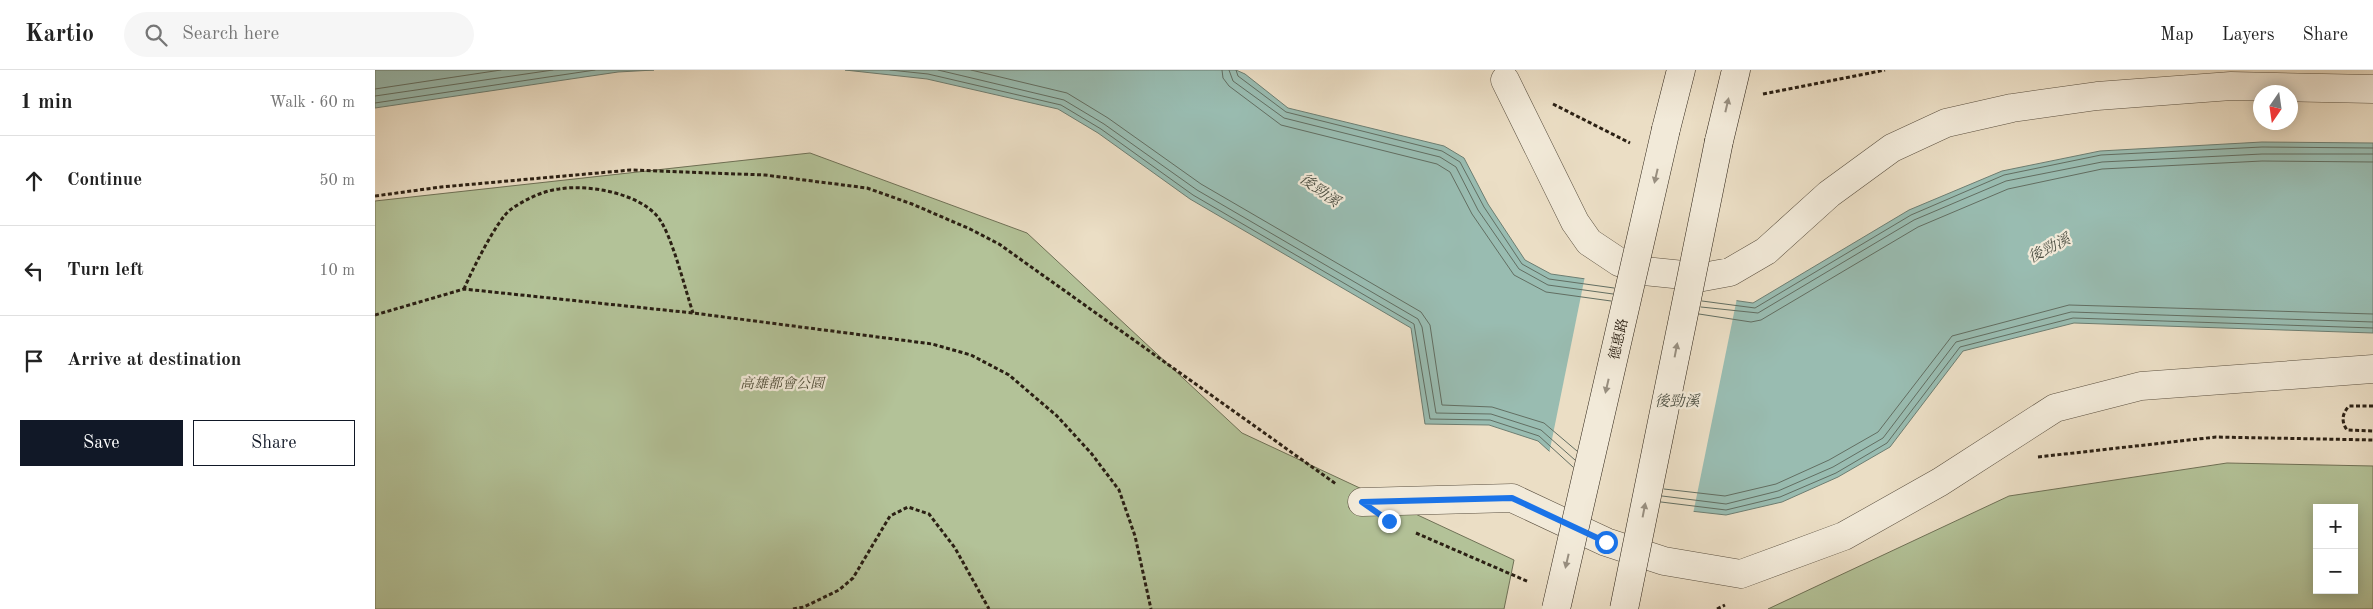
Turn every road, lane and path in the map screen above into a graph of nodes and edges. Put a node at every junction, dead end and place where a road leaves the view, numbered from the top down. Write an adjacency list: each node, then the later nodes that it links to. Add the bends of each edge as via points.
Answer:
1 (1681, 70): 25 (street, 德惠路, one-way to 25, bridge)
2 (1736, 70): 6 (street)
3 (1885, 70): 6 (path)
4 (1505, 80): 5 (street, via 1575,222 1589,242 1619,262 1644,271 1703,278 1730,272 1766,251 1829,194 1892,148 1946,123 2012,108 2097,96 2231,86)
5 (2373, 89)
6 (1728, 100): 26 (street, one-way to 6, bridge)
7 (1547, 101): 8 (path)
8 (1633, 144)
9 (375, 196): 18 (path, via 631,170 765,175 867,188 999,244)
10 (464, 289): 11 (path); 11 (path, via 509,212 532,197 559,189 602,189 641,202 658,217 668,237); 12 (path)
11 (693, 313): 24 (path, via 932,344 971,354 1009,375 1057,416 1119,490 1135,536)
12 (375, 314)
13 (2373, 369): 18 (street, via 2141,386 2055,408 1940,482 1844,536 1741,574 1664,560 1606,542 1512,498)
14 (2373, 406): 15 (path, via 2349,406 2343,418 2347,430)
15 (2373, 431)
16 (2373, 440): 17 (path, via 2216,437)
17 (2029, 458)
18 (1362, 502)
19 (1415, 533): 20 (path)
20 (1530, 582)
21 (1725, 604): 27 (path)
22 (793, 609): 23 (path, via 839,590 853,578 890,516 908,506 929,514 955,548)
23 (989, 609)
24 (1151, 609)
25 (1556, 609)
26 (1624, 609)
27 (1717, 609)

